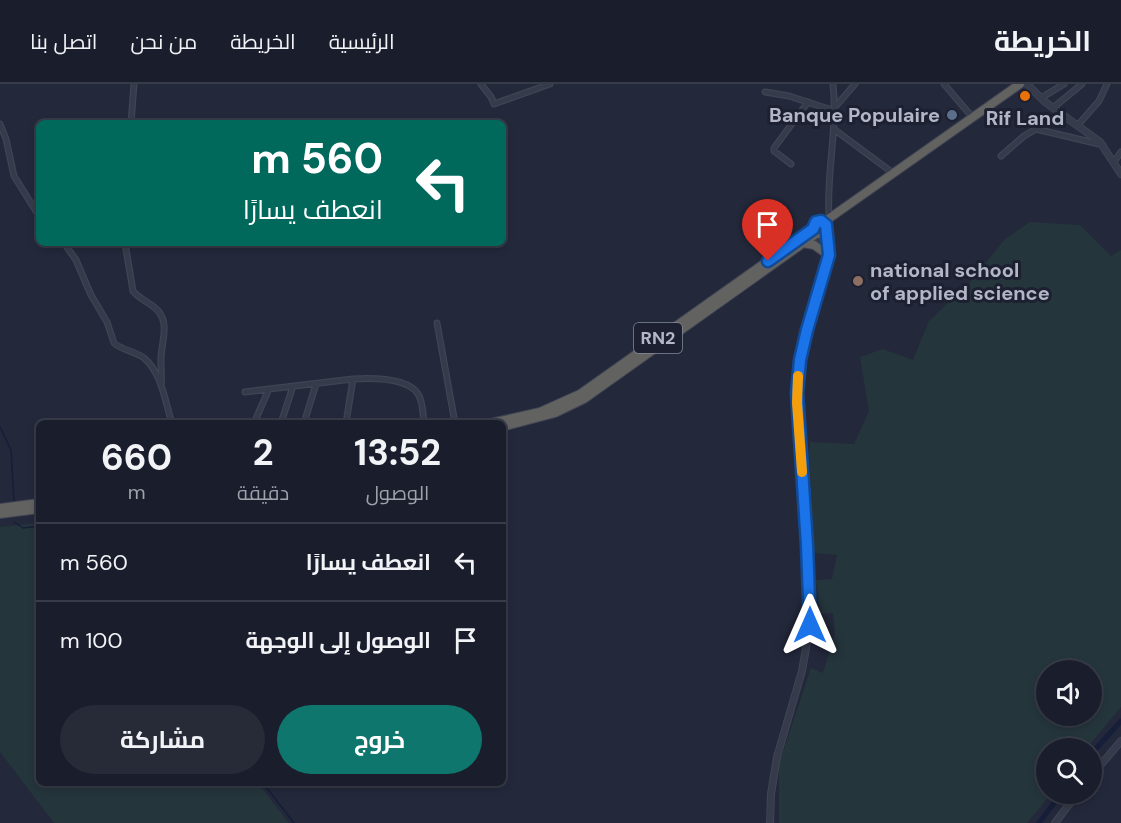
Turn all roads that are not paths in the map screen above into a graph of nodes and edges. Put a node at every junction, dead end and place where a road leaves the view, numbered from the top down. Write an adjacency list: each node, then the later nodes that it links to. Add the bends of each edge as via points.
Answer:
1 (134, 84): 18 (street)
2 (481, 84): 3 (street, via 494,104)
3 (550, 84)
4 (834, 84): 16 (street)
5 (855, 84): 16 (street)
6 (944, 84): 17 (street)
7 (1027, 84): 13 (street)
8 (1064, 84): 13 (street)
9 (1083, 84): 15 (street)
10 (1107, 84): 20 (street)
11 (1017, 85): 17 (highway, RN2)
12 (765, 92): 14 (street)
13 (1041, 98): 15 (street)
14 (808, 102): 16 (street); 26 (street, via 774,148)
15 (1054, 107): 20 (street)
16 (836, 108): 21 (street)
17 (973, 118): 27 (highway, RN2)
18 (131, 120)
19 (0, 124): 29 (street, via 14,176)
20 (1078, 125): 22 (street)
21 (835, 130): 27 (street); 30 (street)
22 (1103, 145): 24 (street, via 1036,129); 25 (street)
23 (1121, 152): 25 (street)
24 (1001, 156)
25 (1114, 162): 28 (street)
26 (791, 164)
27 (895, 174): 30 (highway, RN2)
28 (1121, 174)
29 (36, 211)
30 (822, 228): 31 (highway, RN2); 34 (street); 35 (street, via 830,249); 50 (highway, RN2, via 580,394 540,412)
31 (803, 243): 34 (highway); 51 (highway, RN2, via 584,399 555,413)
32 (66, 246): 39 (street, via 107,321 114,343 143,358)
33 (126, 246): 39 (street, via 133,291 161,317)
34 (824, 252): 35 (street)
35 (827, 262): 59 (street, via 800,360 797,393 810,602 808,643 777,757)
36 (437, 322): 49 (street)
37 (353, 379): 38 (street); 47 (street); 48 (street, via 393,381 416,391)
38 (316, 384): 40 (street); 46 (street)
39 (161, 385): 43 (street)
40 (293, 386): 41 (street); 45 (street)
41 (270, 389): 42 (street); 44 (street)
42 (245, 393)
43 (171, 420)
44 (255, 420)
45 (282, 420)
46 (305, 420)
47 (346, 420)
48 (424, 420)
49 (453, 420)
50 (504, 420)
51 (506, 426)
52 (36, 503): 53 (highway)
53 (0, 508)
54 (36, 510): 55 (highway)
55 (0, 514)
56 (1121, 741): 57 (street)
57 (1102, 763)
58 (1069, 804): 60 (street)
59 (770, 823)
60 (1055, 823)

